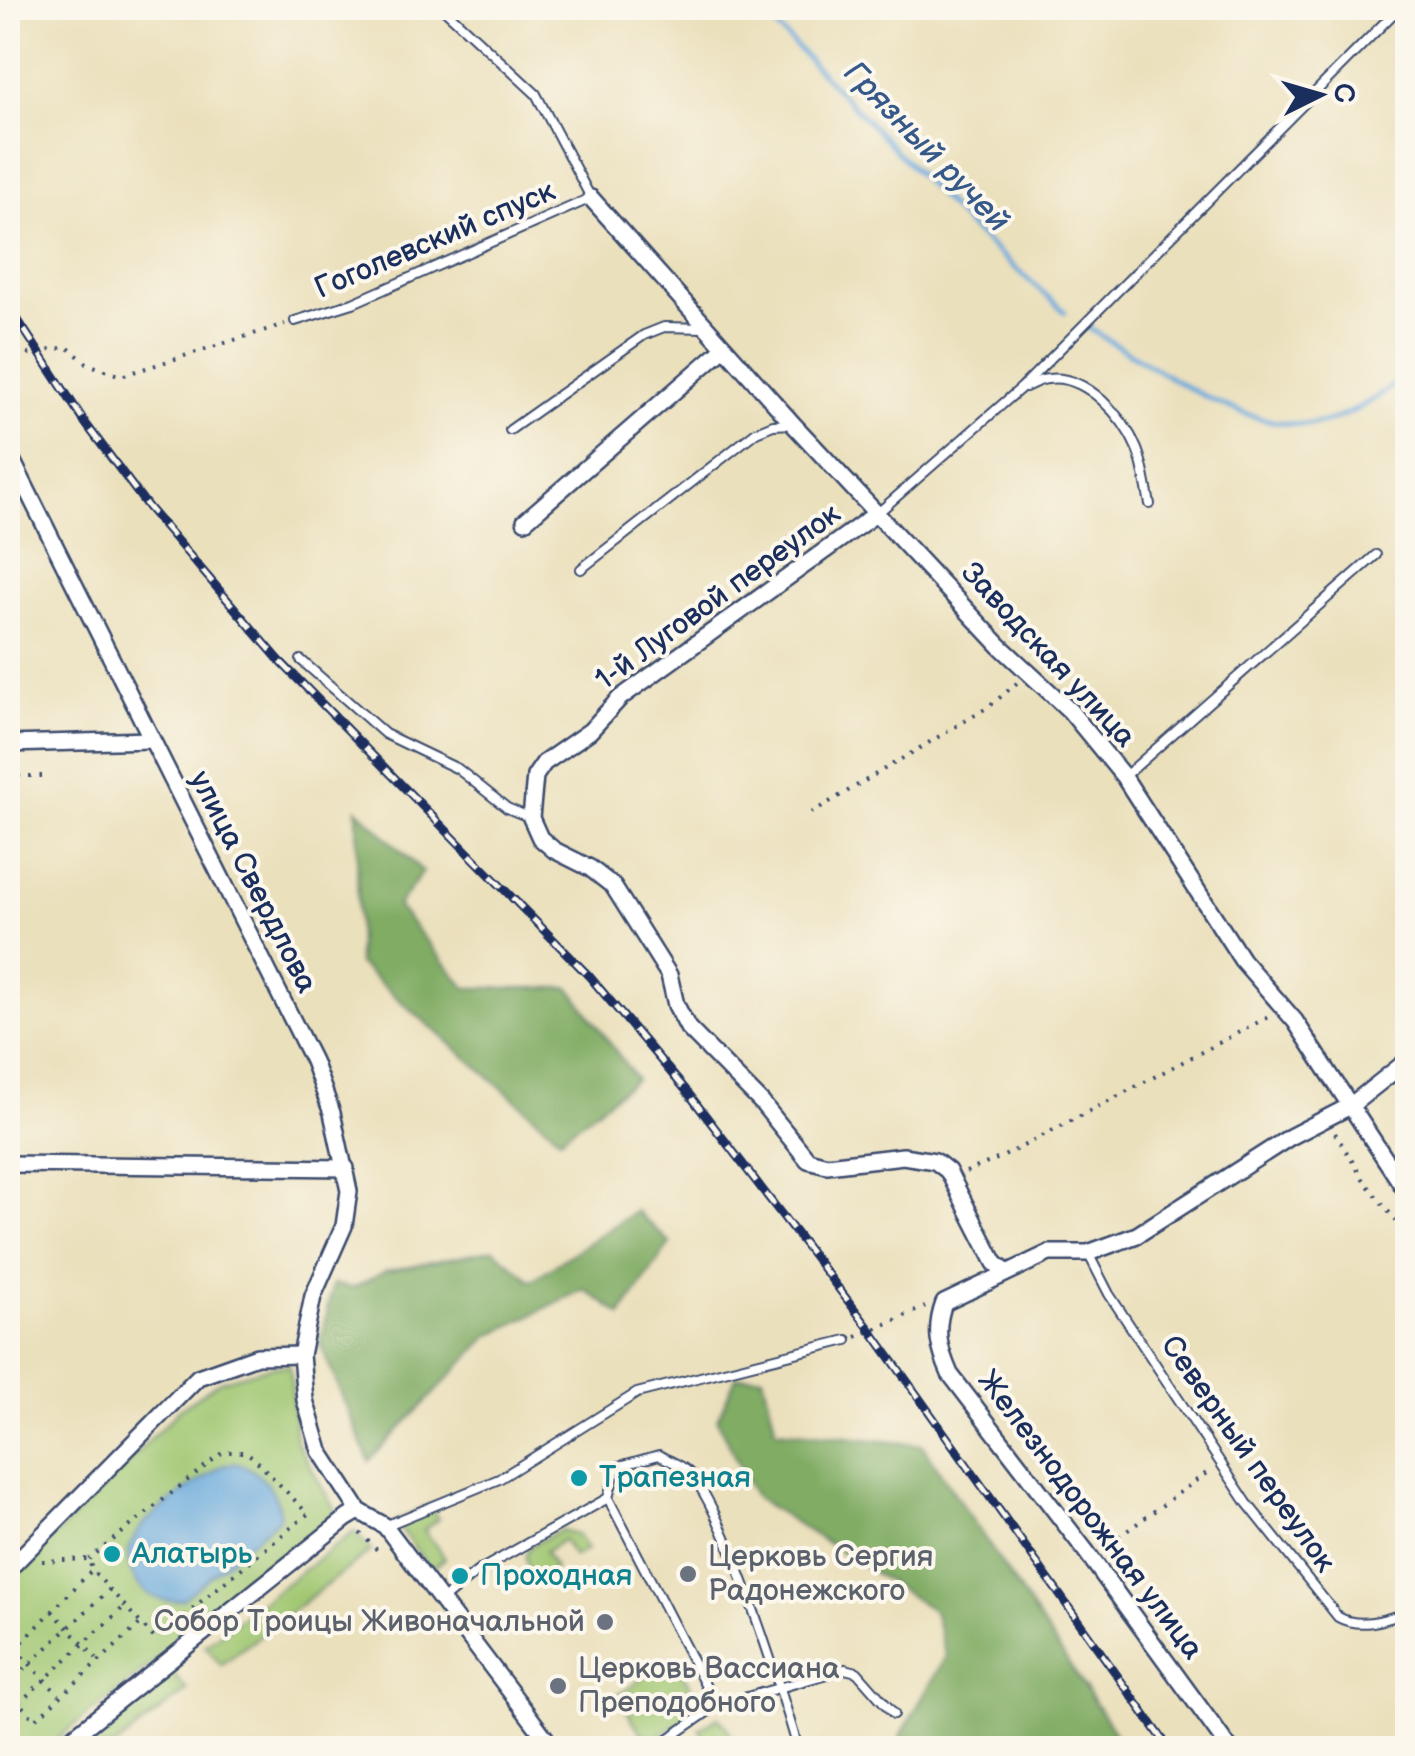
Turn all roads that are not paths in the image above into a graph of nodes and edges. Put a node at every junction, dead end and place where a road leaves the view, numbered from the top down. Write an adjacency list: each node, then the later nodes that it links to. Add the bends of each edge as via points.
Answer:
1 (442, 8): 3 (lane, via 536,94)
2 (1400, 8): 7 (lane)
3 (591, 198): 4 (lane, Гоголевский спуск, via 353,303); 5 (street, Заводская улица)
4 (295, 321)
5 (707, 328): 6 (street, Заводская улица); 9 (lane, via 644,335)
6 (724, 348): 8 (street, Заводская улица); 13 (street)
7 (1021, 388): 11 (lane, via 1048,378 1072,382 1099,398 1126,426); 12 (lane)
8 (793, 424): 12 (street, Заводская улица); 15 (lane, via 756,432)
9 (510, 430)
10 (8, 452): 17 (street, улица Свердлова)
11 (1150, 504)
12 (878, 513): 19 (street, Заводская улица); 20 (street, 1-й Луговой переулок, via 620,698 590,731 544,764 535,776)
13 (525, 521)
14 (1376, 555): 19 (lane)
15 (582, 568)
16 (301, 660): 20 (lane, via 385,734 458,769 507,808)
17 (151, 740): 18 (street); 24 (street, улица Свердлова, via 313,1061)
18 (8, 744)
19 (1124, 776): 22 (street, Заводская улица, via 1242,960 1284,1008)
20 (531, 818): 27 (street, via 554,850 613,886 669,975 688,1028 808,1160 935,1160)
21 (1408, 1060): 22 (street)
22 (1350, 1106): 25 (street, Заводская улица); 26 (street, via 1137,1235)
23 (8, 1164): 24 (street)
24 (346, 1168): 29 (street, улица Свердлова, via 348,1208 313,1296)
25 (1408, 1194)
26 (1088, 1253): 27 (street, via 1049,1253); 35 (lane, Северный переулок, via 1247,1504 1338,1617 1372,1622)
27 (1006, 1272): 43 (street, Железнодорожная улица, via 944,1303 938,1347 950,1374)
28 (846, 1340): 32 (lane, via 637,1393 499,1479)
29 (301, 1354): 31 (street, улица Свердлова, via 311,1428); 33 (street, via 257,1356 198,1377)
30 (608, 1498): 34 (lane, via 478,1572); 36 (lane, via 616,1467 659,1456 688,1470 714,1509); 37 (lane)
31 (359, 1511): 32 (street); 39 (street)
32 (385, 1526): 34 (street)
33 (12, 1566)
34 (442, 1602): 40 (street)
35 (1408, 1612)
36 (780, 1688): 37 (lane); 38 (lane, via 845,1669 857,1672); 42 (lane)
37 (716, 1706): 41 (lane)
38 (894, 1714)
39 (59, 1748)
40 (553, 1748)
41 (655, 1748)
42 (798, 1748)
43 (1229, 1748)

